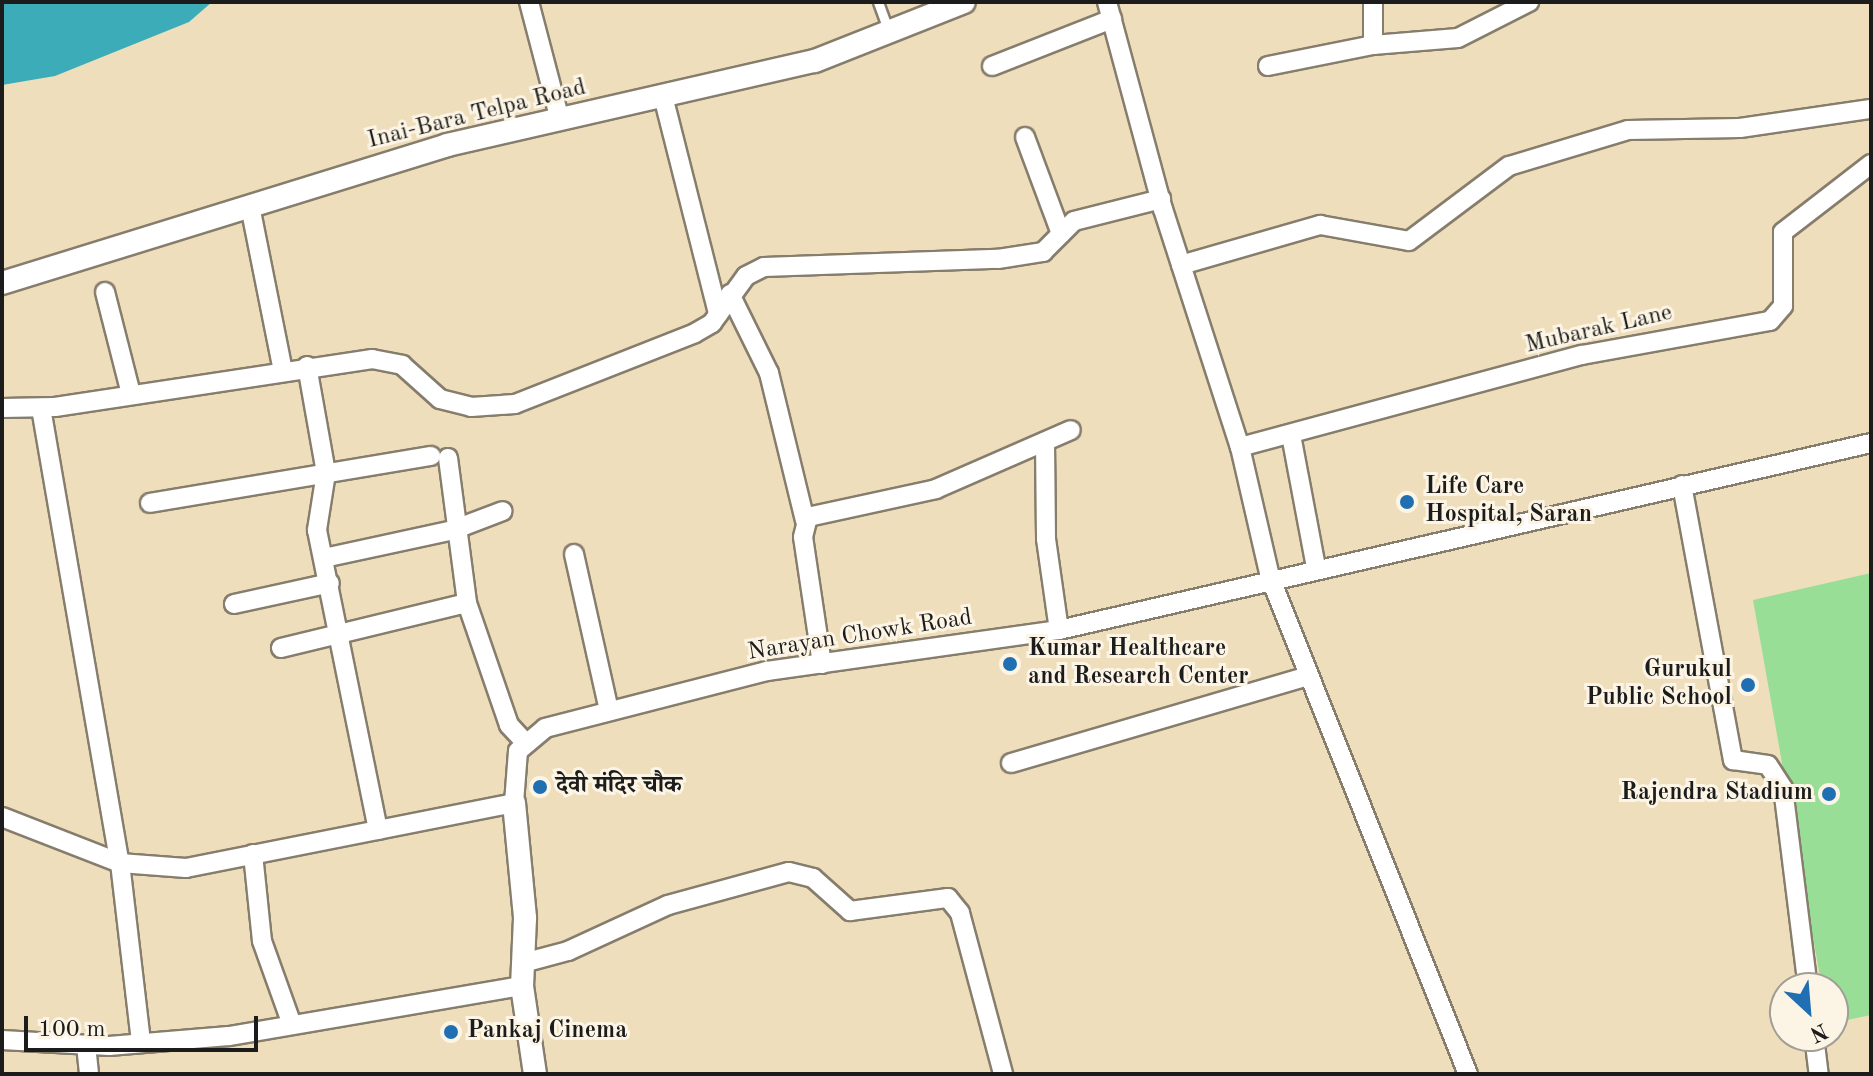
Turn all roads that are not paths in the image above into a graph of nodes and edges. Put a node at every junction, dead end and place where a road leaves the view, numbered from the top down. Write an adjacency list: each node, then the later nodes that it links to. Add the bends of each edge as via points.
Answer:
1 (529, 2): 13 (street, via 549,57)
2 (878, 2): 7 (lane)
3 (964, 2): 7 (street, Inai-Bara Telpa Road)
4 (1373, 2): 8 (street)
5 (1529, 2): 8 (street, via 1458,38)
6 (1110, 11): 9 (street); 16 (street)
7 (889, 32): 11 (street, Inai-Bara Telpa Road, via 815,61)
8 (1373, 45): 10 (street)
9 (992, 66)
10 (1268, 66)
11 (663, 96): 13 (street, Inai-Bara Telpa Road); 23 (street)
12 (1871, 109): 19 (street, via 1740,128 1628,130 1509,166 1409,241 1320,225)
13 (560, 120): 17 (street, Inai-Bara Telpa Road)
14 (1025, 137): 18 (street)
15 (1871, 164): 30 (street, Mubarak Lane, via 1783,232 1783,306 1770,321 1582,355)
16 (1161, 199): 18 (street, via 1074,221); 19 (street)
17 (250, 206): 20 (street, Inai-Bara Telpa Road); 25 (street)
18 (1061, 234): 22 (street, via 1043,252 998,259 787,261 746,276)
19 (1181, 265): 33 (street)
20 (2, 283)
21 (105, 292): 26 (street)
22 (730, 294): 23 (street); 38 (street, via 769,373)
23 (718, 314): 24 (street, via 695,333 515,404 471,407 440,399 390,360)
24 (307, 366): 25 (street); 34 (street)
25 (283, 371): 26 (street)
26 (131, 394): 28 (street)
27 (2, 408): 28 (street)
28 (41, 408): 59 (street)
29 (1071, 430): 31 (street)
30 (1291, 435): 33 (street, Mubarak Lane); 42 (street)
31 (1045, 442): 38 (street, via 936,489); 47 (street, via 1046,539)
32 (1871, 443): 35 (street, Narayan Chowk Road)
33 (1240, 447): 43 (street)
34 (326, 473): 36 (street); 39 (street, via 439,457); 41 (street, via 317,530)
35 (1682, 485): 42 (street, Narayan Chowk Road); 60 (street, via 1733,760 1768,765 1783,788)
36 (150, 503)
37 (503, 511): 39 (street)
38 (805, 521): 50 (street)
39 (453, 530): 41 (street); 45 (street)
40 (574, 554): 52 (street)
41 (324, 558): 44 (street)
42 (1316, 567): 43 (street, Narayan Chowk Road)
43 (1270, 577): 47 (street, Narayan Chowk Road); 51 (street)
44 (330, 583): 46 (street); 48 (street)
45 (467, 603): 48 (street); 53 (street, via 509,725)
46 (234, 604)
47 (1059, 630): 50 (street, Narayan Chowk Road)
48 (344, 633): 49 (street); 57 (street, via 342,666)
49 (281, 648)
50 (822, 664): 52 (street, Narayan Chowk Road)
51 (1309, 676): 54 (street); 70 (street)
52 (609, 711): 53 (street, Narayan Chowk Road)
53 (524, 741): 55 (street)
54 (1011, 763)
55 (514, 803): 57 (street); 61 (street)
56 (2, 817): 59 (street)
57 (378, 830): 58 (street)
58 (253, 854): 59 (street, via 186,868); 62 (street, via 262,941)
59 (120, 863): 64 (street)
60 (1806, 972)
61 (522, 975): 62 (street); 68 (street); 69 (street, via 668,905 789,872 813,878 850,911 948,898 960,913)
62 (292, 1025): 64 (street)
63 (2, 1040): 65 (street)
64 (141, 1043): 65 (street)
65 (86, 1045): 67 (street)
66 (1816, 1052): 71 (street)
67 (89, 1074)
68 (535, 1074)
69 (1003, 1074)
70 (1468, 1074)
71 (1819, 1074)

